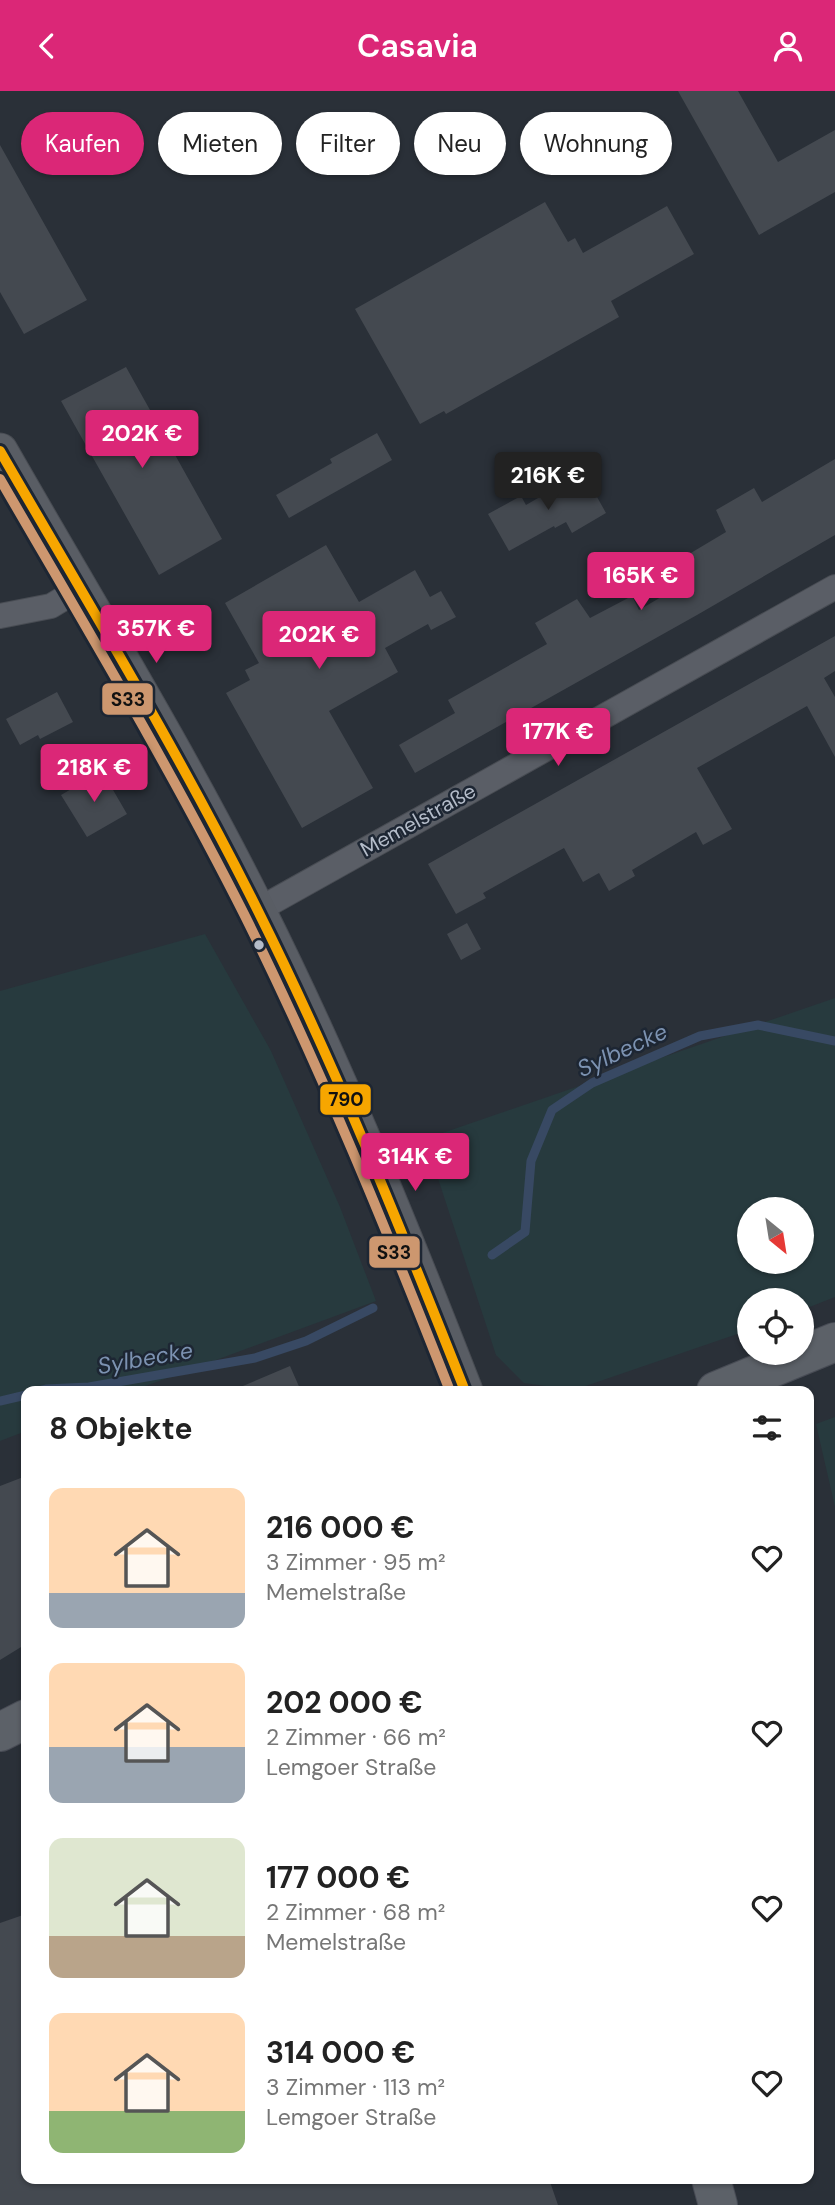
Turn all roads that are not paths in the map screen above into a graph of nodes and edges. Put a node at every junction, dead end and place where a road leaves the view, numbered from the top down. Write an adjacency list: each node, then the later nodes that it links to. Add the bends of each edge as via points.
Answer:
1 (0, 451): 3 (main road)
2 (835, 587): 5 (street, Memelstraße)
3 (79, 589): 4 (street, via 51,606); 5 (main road)
4 (0, 616)
5 (258, 910): 7 (main road, via 326,1055)
6 (835, 1342): 8 (main road)
7 (463, 1386)
8 (728, 1386)
9 (21, 1722): 10 (main road)
10 (0, 1733)
11 (712, 2184): 12 (main road)
12 (718, 2205)

